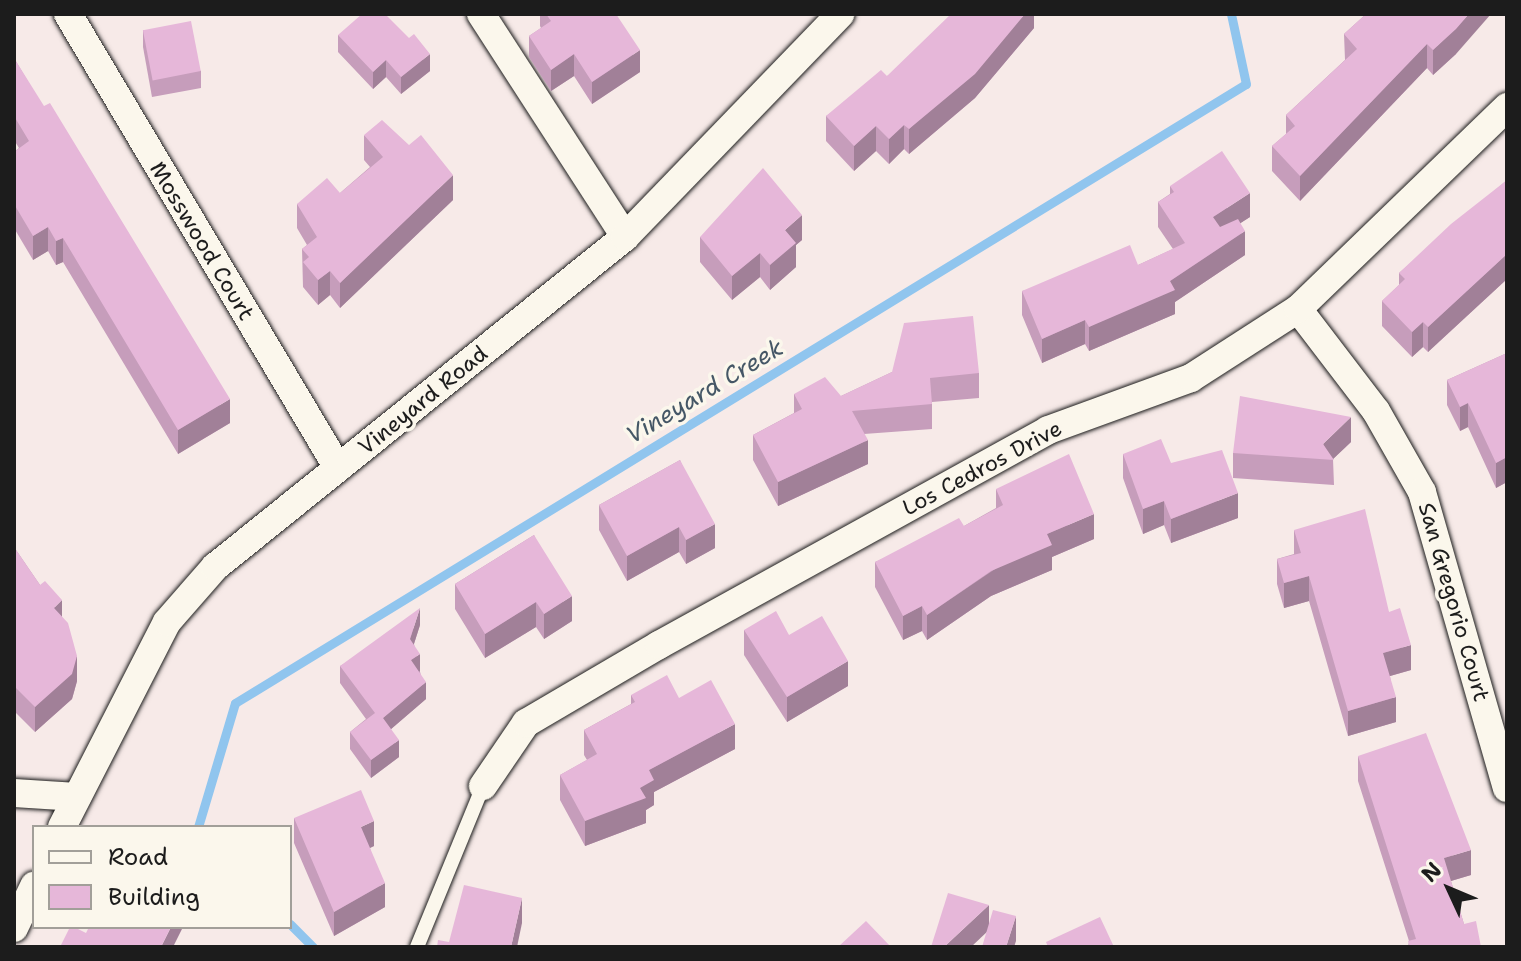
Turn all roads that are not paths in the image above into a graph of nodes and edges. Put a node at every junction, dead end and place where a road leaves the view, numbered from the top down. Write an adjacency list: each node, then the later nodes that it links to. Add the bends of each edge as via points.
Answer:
1 (68, 14): 7 (street, Mosswood Court)
2 (481, 14): 5 (street)
3 (840, 14): 5 (street, Vineyard Road)
4 (1507, 107): 6 (street, Los Cedros Drive)
5 (625, 237): 7 (street, Vineyard Road)
6 (1298, 309): 8 (street, Los Cedros Drive, via 1191,378 1048,430 526,723); 9 (street, San Gregorio Court, via 1376,411 1422,492)
7 (338, 468): 11 (street, Vineyard Road, via 215,567 167,622)
8 (483, 786): 15 (lane)
9 (1507, 788)
10 (14, 793): 11 (street)
11 (77, 797): 12 (street, Vineyard Road)
12 (63, 825)
13 (32, 890): 14 (street)
14 (14, 928)
15 (417, 947)

